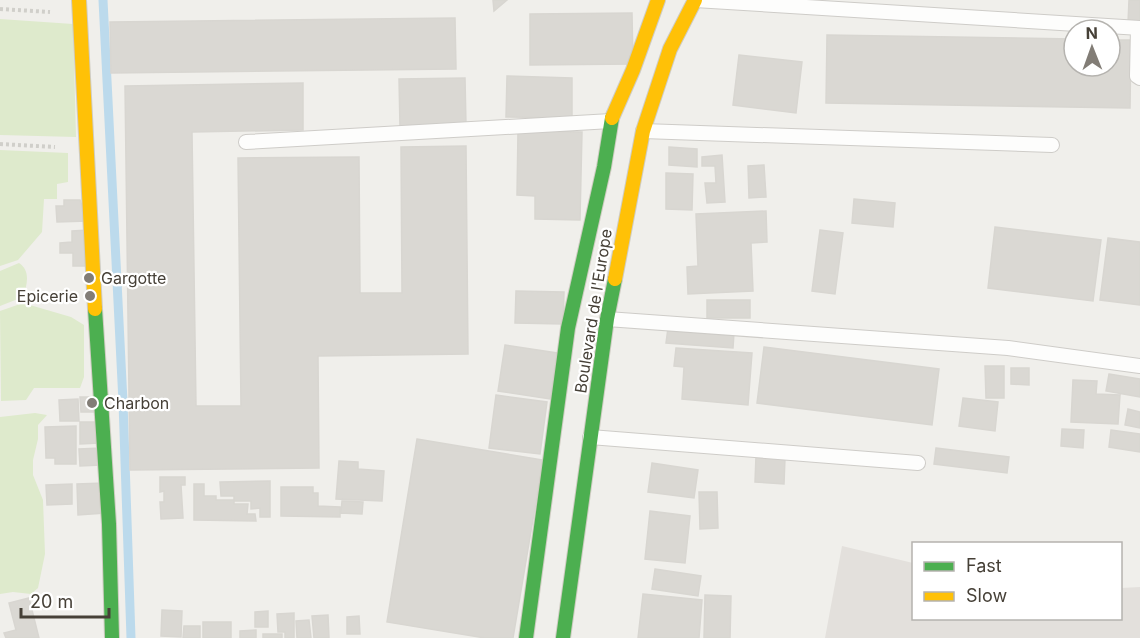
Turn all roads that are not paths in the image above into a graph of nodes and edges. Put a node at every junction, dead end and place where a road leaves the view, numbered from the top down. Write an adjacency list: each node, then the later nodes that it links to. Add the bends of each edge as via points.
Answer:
1 (658, 0): 6 (main road, Boulevard de l'Europe)
2 (695, 0): 4 (lane); 7 (main road, Boulevard de l'Europe, via 670,49)
3 (79, 7): 14 (main road)
4 (1139, 28): 5 (lane)
5 (1140, 78)
6 (611, 121): 8 (lane); 15 (main road, Boulevard de l'Europe, via 568,328)
7 (643, 131): 9 (lane); 10 (main road, Boulevard de l'Europe)
8 (246, 142)
9 (1052, 145)
10 (607, 319): 11 (lane, via 1008,348); 12 (main road, Boulevard de l'Europe)
11 (1140, 366)
12 (590, 437): 13 (lane); 16 (main road, Boulevard de l'Europe)
13 (918, 463)
14 (112, 638)
15 (526, 638)
16 (563, 638)

